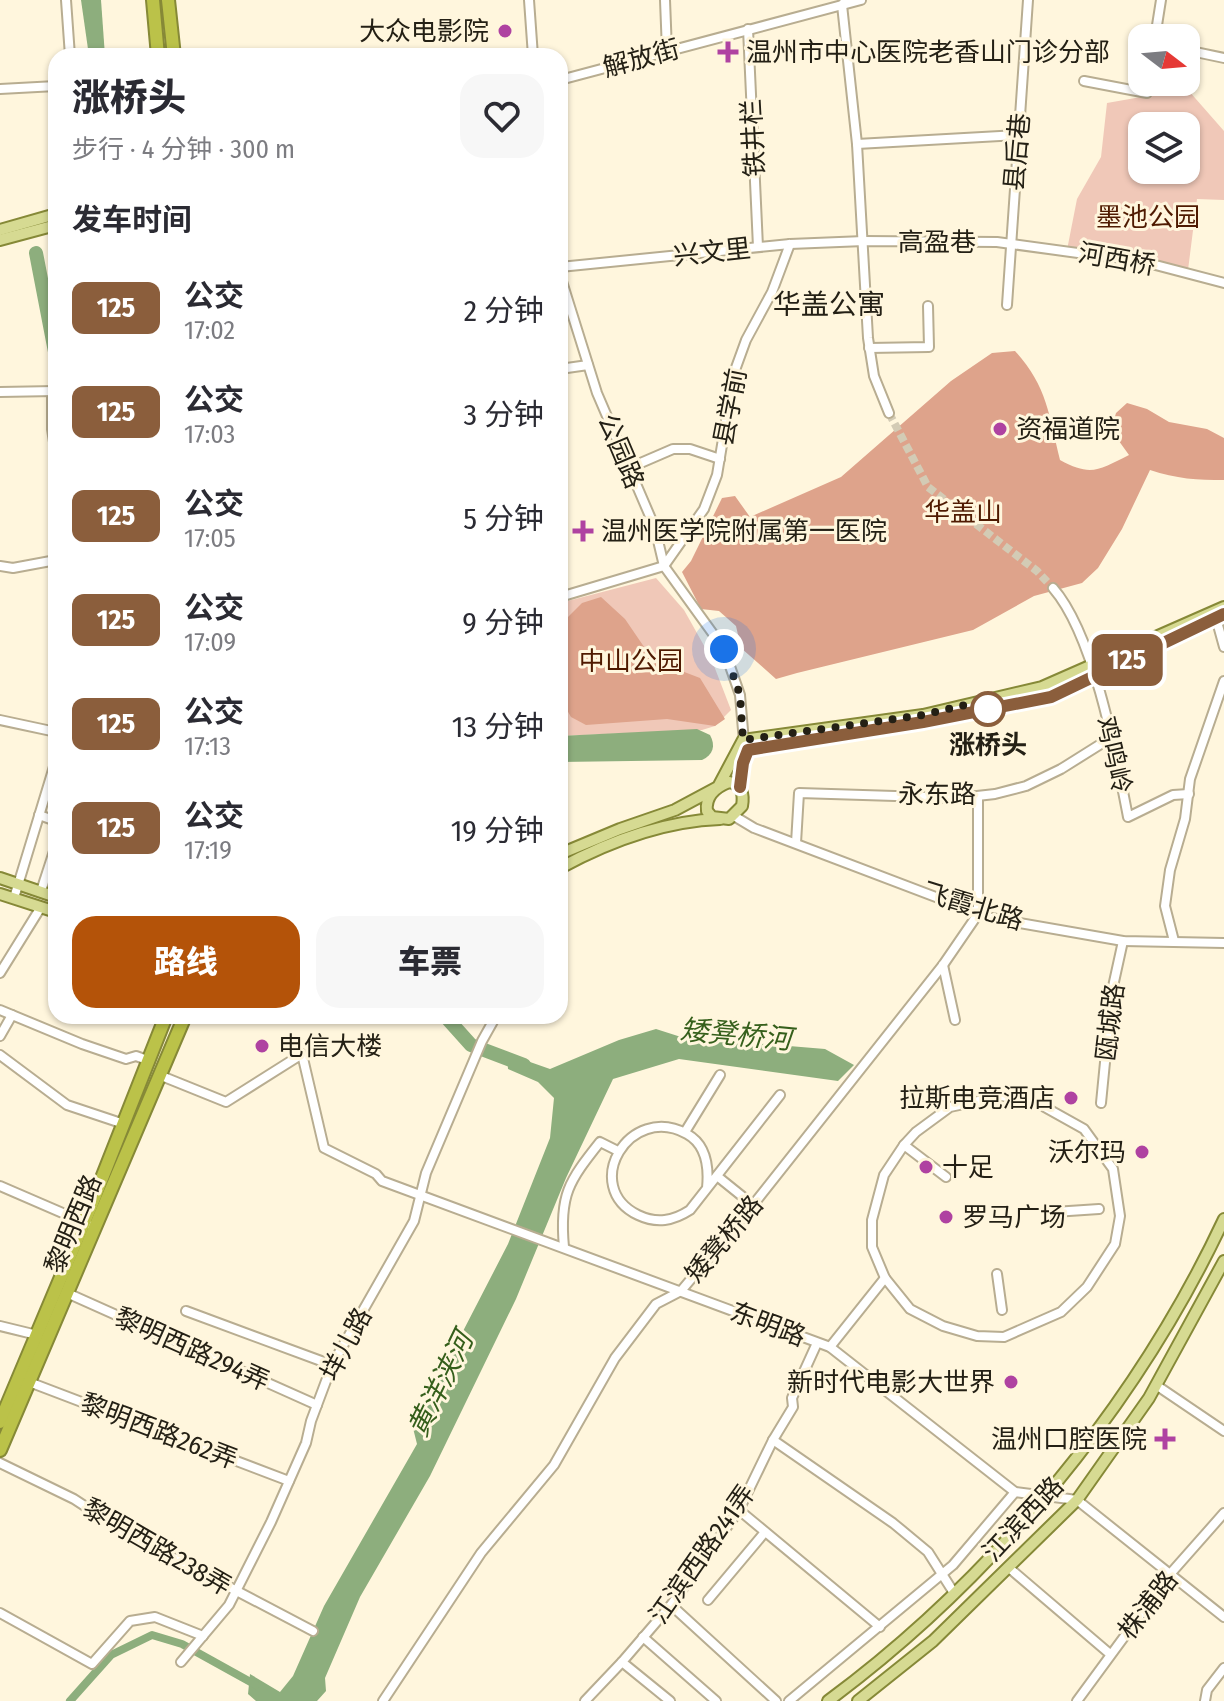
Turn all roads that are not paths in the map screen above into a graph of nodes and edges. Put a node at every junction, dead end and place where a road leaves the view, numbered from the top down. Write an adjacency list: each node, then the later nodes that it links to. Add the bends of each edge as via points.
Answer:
1 (66, 0): 12 (street)
2 (153, 0): 13 (highway)
3 (168, 0): 14 (highway)
4 (529, 0): 15 (street)
5 (665, 0): 16 (street)
6 (861, 0): 9 (street, 解放街)
7 (1028, 0): 24 (street, 县后巷)
8 (1161, 0): 10 (street)
9 (844, 2): 11 (street, 解放街); 25 (street)
10 (1157, 24)
11 (748, 29): 16 (street, 解放街); 35 (street, 铁井栏)
12 (69, 48)
13 (157, 48)
14 (173, 48)
15 (532, 48)
16 (667, 51): 19 (street, 解放街)
17 (1200, 53): 18 (street)
18 (1224, 58)
19 (568, 78)
20 (1084, 81): 23 (street)
21 (48, 86): 22 (street)
22 (0, 89)
23 (1128, 89)
24 (1018, 135): 25 (street); 34 (street, 县后巷)
25 (857, 144): 32 (street)
26 (48, 219): 27 (main road)
27 (42, 223): 28 (main road); 29 (main road)
28 (48, 224)
29 (21, 228): 30 (main road); 31 (main road)
30 (0, 230)
31 (0, 240)
32 (864, 241): 33 (street, 兴文里); 34 (street, 高盈巷); 41 (street)
33 (790, 244): 35 (street, 兴文里); 47 (street, 县学前, via 734,373)
34 (1009, 244): 37 (street, 河西桥, via 1144,262); 39 (street, 县后巷)
35 (758, 247): 36 (street, 兴文里)
36 (568, 266)
37 (1224, 283)
38 (568, 301): 42 (street, 公园路)
39 (1007, 305)
40 (928, 306): 41 (street, via 929,347)
41 (869, 348): 46 (street)
42 (588, 365): 43 (street); 48 (street, 公园路)
43 (568, 368)
44 (48, 391): 45 (street)
45 (0, 392)
46 (889, 413)
47 (720, 459): 48 (street, via 673,449); 51 (street, 县学前, via 704,509)
48 (629, 468): 51 (street, 公园路, via 655,528)
49 (48, 561): 50 (street)
50 (0, 566)
51 (664, 566): 53 (street); 62 (street, 公园路, via 724,649 740,695)
52 (1053, 588): 57 (street, 鸡鸣岭, via 1067,604)
53 (568, 595)
54 (1224, 607): 57 (main road)
55 (1220, 616): 56 (street); 57 (main road)
56 (1224, 647)
57 (1092, 671): 61 (street, 鸡鸣岭); 62 (main road, via 1051,697 923,722)
58 (1224, 681): 66 (street)
59 (0, 720): 60 (street)
60 (48, 730)
61 (1112, 737): 66 (street, 鸡鸣岭, via 1128,817 1173,795); 67 (street, 永东路, via 1026,786)
62 (746, 745): 64 (main road); 65 (main road)
63 (48, 786): 68 (street)
64 (718, 787): 65 (main road, via 729,782); 71 (main road, via 706,808); 73 (main road, via 675,810)
65 (740, 787): 69 (main road, via 743,800)
66 (1189, 794): 86 (street, via 1165,906)
67 (978, 796): 72 (street, 永东路, via 799,793); 84 (street)
68 (39, 815): 70 (street); 77 (street)
69 (734, 816): 71 (main road); 72 (street, 飞霞北路)
70 (48, 818)
71 (720, 819): 74 (main road, via 643,832)
72 (796, 843): 84 (street, 飞霞北路)
73 (568, 851)
74 (568, 864)
75 (48, 870): 78 (street)
76 (0, 878): 77 (main road)
77 (18, 884): 78 (main road); 81 (street)
78 (41, 891): 80 (main road)
79 (0, 894): 81 (main road)
80 (48, 894)
81 (14, 898): 82 (main road)
82 (41, 907): 83 (main road); 89 (street)
83 (48, 909)
84 (978, 914): 85 (street, 飞霞北路); 88 (street, 矮凳桥路)
85 (1123, 941): 86 (street, 飞霞北路); 102 (street, 瓯城路, via 1112,991)
86 (1174, 941): 87 (street, 飞霞北路)
87 (1224, 943)
88 (943, 965): 92 (street); 112 (street, 矮凳桥路)
89 (0, 973)
90 (0, 1010): 91 (street)
91 (12, 1015): 96 (street); 98 (street, via 126,1059)
92 (955, 1020)
93 (163, 1024): 98 (highway, 黎明西路)
94 (181, 1024): 99 (highway, 黎明西路)
95 (492, 1024): 111 (street, 垟儿路)
96 (0, 1036)
97 (0, 1055): 103 (street, via 67,1105)
98 (150, 1061): 103 (highway, 黎明西路)
99 (159, 1075): 111 (street, 东明路, via 226,1102 302,1054 324,1148 382,1181); 116 (highway, 黎明西路)
100 (720, 1075): 104 (street)
101 (780, 1095): 107 (street)
102 (1101, 1103)
103 (124, 1124): 116 (highway, 黎明西路)
104 (685, 1132): 106 (street, via 648,1128); 110 (street, via 705,1155)
105 (904, 1145): 108 (street); 120 (street, via 884,1175 872,1220 872,1247); 120 (street, via 950,1107 1002,1096 1041,1105 1084,1129 1113,1169 1120,1216 1115,1244 1087,1287 1061,1312 1004,1337 943,1326 910,1309)
106 (618, 1151): 110 (street, via 612,1184 617,1199 648,1220 677,1218); 117 (street, via 600,1142 579,1168 561,1212)
107 (717, 1176): 110 (street); 112 (street)
108 (946, 1177)
109 (0, 1186): 116 (street)
110 (707, 1188)
111 (421, 1195): 117 (street, 东明路); 129 (street, 垟儿路, via 414,1221)
112 (753, 1205): 121 (street, 矮凳桥路)
113 (1099, 1209): 114 (street)
114 (1054, 1212)
115 (1224, 1219): 140 (main road, 江滨西路, via 1202,1267 1135,1377)
116 (90, 1224): 122 (highway, 黎明西路); 126 (highway, 黎明西路)
117 (564, 1247): 121 (street, 东明路)
118 (1224, 1261): 131 (main road, 江滨西路)
119 (997, 1274): 123 (street)
120 (885, 1278): 128 (street)
121 (681, 1291): 127 (street, 东明路); 162 (street, 矮凳桥路, via 656,1304 615,1358 554,1465 481,1553)
122 (67, 1293): 130 (highway, 黎明西路); 132 (street, 黎明西路294弄)
123 (1002, 1310)
124 (186, 1311): 129 (street)
125 (0, 1326): 126 (street)
126 (37, 1335): 133 (highway, 黎明西路)
127 (817, 1343): 128 (street, 东明路); 135 (street, 江滨西路241弄, via 792,1398 793,1407)
128 (830, 1347): 139 (street, 东明路)
129 (332, 1365): 132 (street, 垟儿路)
130 (29, 1382): 136 (highway, 黎明西路); 138 (street, 黎明西路262弄)
131 (1156, 1385): 134 (street); 141 (main road, 江滨西路)
132 (317, 1405): 138 (street, 垟儿路)
133 (0, 1422)
134 (1224, 1431)
135 (773, 1440): 142 (street, 江滨西路241弄); 147 (street, via 893,1523 928,1552)
136 (0, 1450)
137 (0, 1463): 148 (street, 黎明西路238弄)
138 (289, 1481): 148 (street, 垟儿路)
139 (1015, 1492): 140 (street); 147 (street)
140 (1046, 1496): 141 (street); 149 (main road, 江滨西路)
141 (1077, 1500): 145 (main road, 江滨西路); 146 (street)
142 (739, 1510): 144 (street); 151 (street, 江滨西路241弄)
143 (1224, 1513): 146 (street, 株浦路)
144 (765, 1532): 150 (street); 154 (street)
145 (1008, 1567): 158 (street); 169 (main road, 江滨西路, via 933,1641)
146 (1171, 1573): 153 (street); 158 (street, 株浦路)
147 (941, 1576): 149 (street); 154 (street)
148 (236, 1592): 155 (street, 黎明西路238弄); 156 (street, 垟儿路)
149 (954, 1593): 168 (main road, 江滨西路, via 921,1628)
150 (708, 1600)
151 (671, 1605): 157 (street, 江滨西路241弄); 166 (street)
152 (0, 1613): 156 (street, via 92,1664 130,1621 155,1617)
153 (1224, 1617)
154 (880, 1627): 167 (street)
155 (313, 1631)
156 (203, 1636): 159 (street, 垟儿路)
157 (643, 1637): 160 (street, 江滨西路241弄); 165 (street)
158 (1110, 1654): 170 (street, 株浦路)
159 (181, 1662)
160 (622, 1662): 163 (street, 江滨西路241弄); 164 (street)
161 (1224, 1668): 171 (street)
162 (383, 1701)
163 (585, 1701)
164 (670, 1701)
165 (716, 1701)
166 (776, 1701)
167 (789, 1701)
168 (828, 1701)
169 (858, 1701)
170 (1077, 1701)
171 (1205, 1701)

